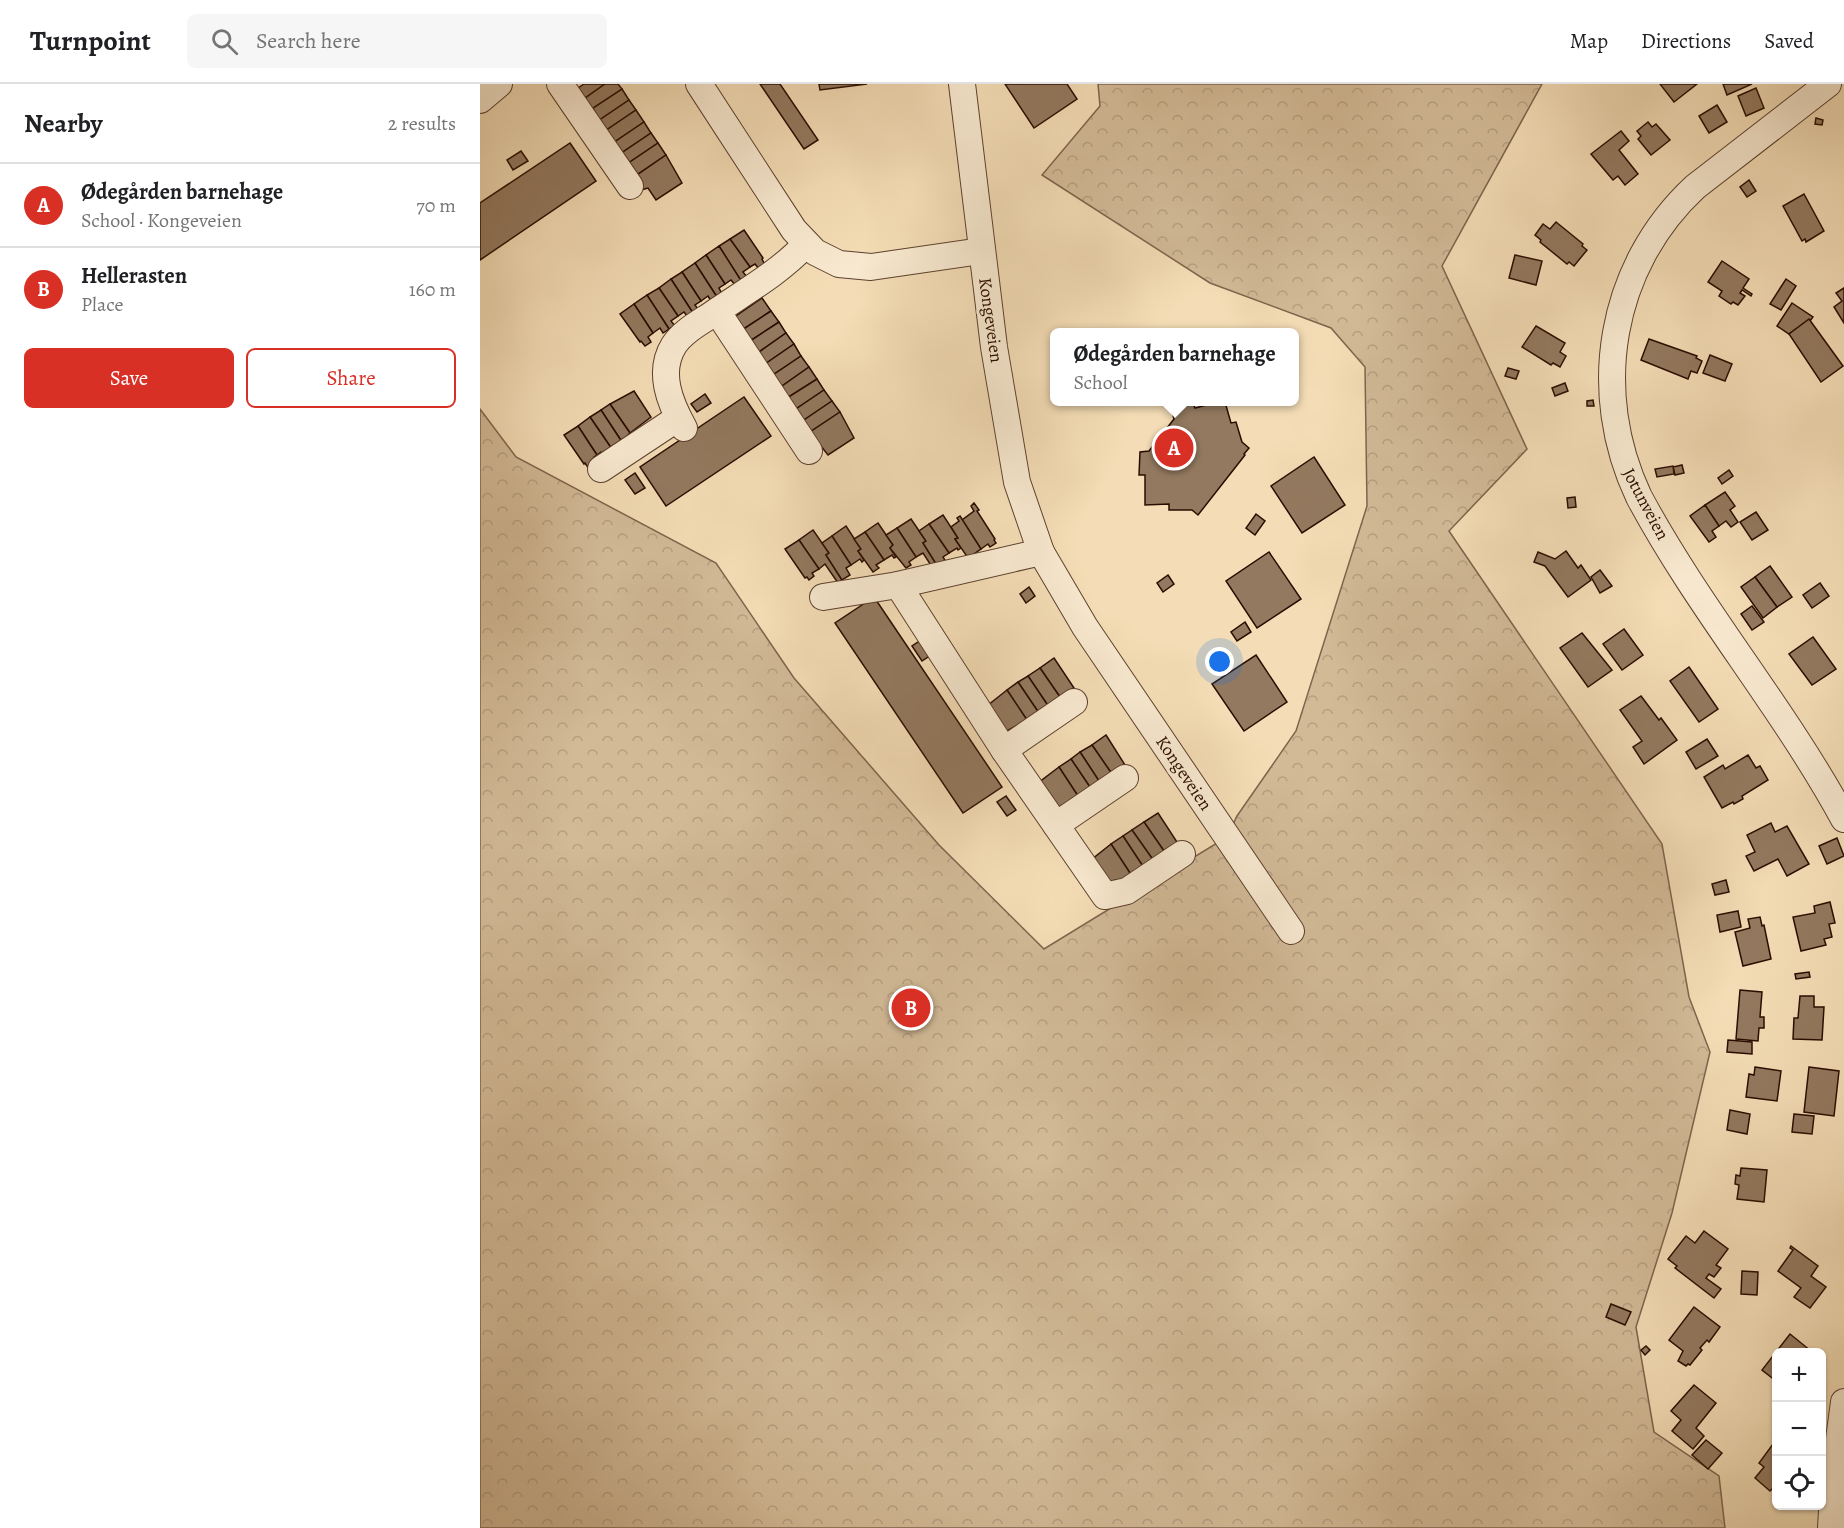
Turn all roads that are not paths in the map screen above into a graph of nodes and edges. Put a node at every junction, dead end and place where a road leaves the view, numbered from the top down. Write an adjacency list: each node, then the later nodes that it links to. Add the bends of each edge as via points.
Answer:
1 (500, 84): 8 (street)
2 (560, 84): 9 (street)
3 (699, 84): 10 (street)
4 (962, 84): 11 (street, Kongeveien)
5 (1828, 84): 21 (street, Jotunveien, via 1695,187 1657,230 1625,294 1612,383 1621,454 1646,511 1794,735)
6 (1840, 84): 7 (street)
7 (1844, 92)
8 (480, 100)
9 (630, 186)
10 (806, 244): 11 (street, via 839,264 871,267); 12 (street, via 784,265)
11 (981, 251): 15 (street, Kongeveien, via 1017,482)
12 (717, 311): 13 (street); 14 (street, via 688,330 670,353 667,391 681,423)
13 (809, 451)
14 (601, 469)
15 (1041, 552): 16 (street); 24 (street, Kongeveien, via 1085,627)
16 (898, 585): 17 (street); 19 (street)
17 (823, 597)
18 (1074, 702): 19 (street)
19 (1004, 750): 22 (street)
20 (1125, 778): 22 (street)
21 (1844, 819)
22 (1056, 825): 23 (street, via 1105,896 1127,891)
23 (1182, 854)
24 (1292, 931)
25 (1844, 1402): 26 (street)
26 (1844, 1406): 27 (street)
27 (1831, 1528)

